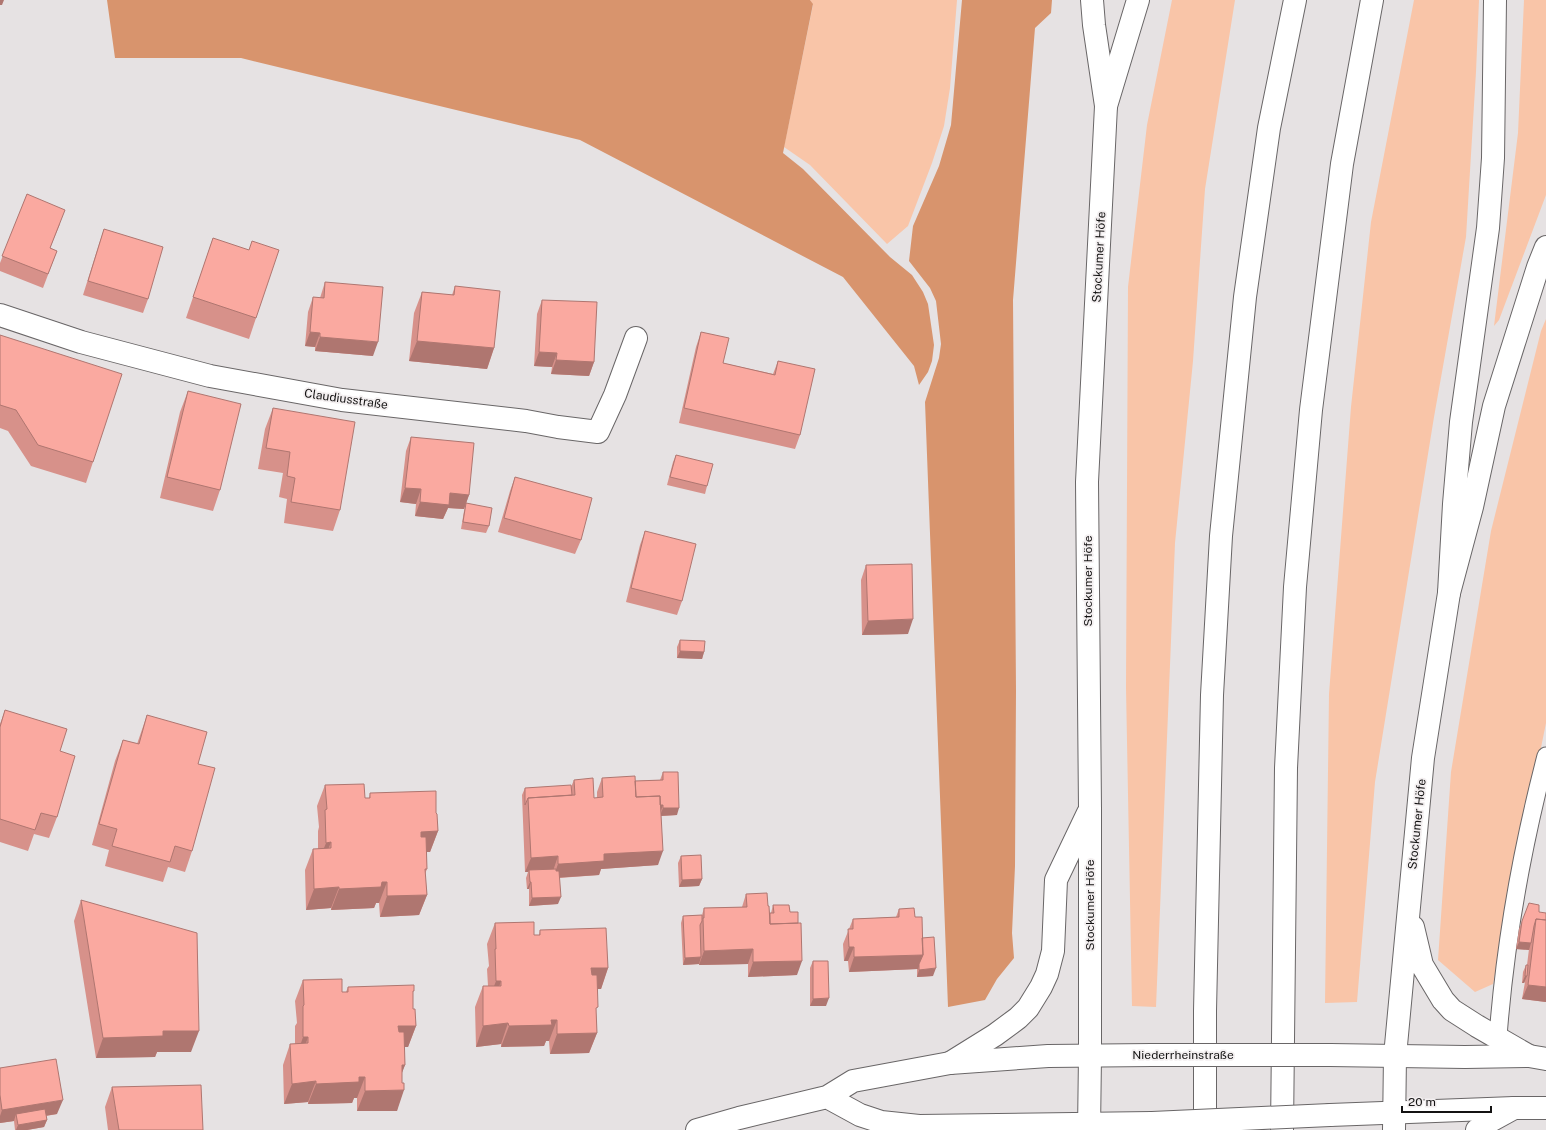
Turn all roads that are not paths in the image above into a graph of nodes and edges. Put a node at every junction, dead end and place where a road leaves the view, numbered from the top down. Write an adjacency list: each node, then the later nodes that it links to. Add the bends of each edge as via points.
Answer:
1 (1092, 0): 6 (main road)
2 (1138, 0): 6 (main road)
3 (1295, 0): 27 (main road, via 1269,128 1245,297 1221,536 1212,695 1205,1003)
4 (1372, 0): 28 (main road, via 1342,164 1311,410 1295,587 1286,768)
5 (1495, 0): 10 (main road, via 1493,158 1488,228 1461,422)
6 (1106, 106): 12 (main road, Stockumer Höfe, via 1087,482)
7 (1546, 247): 10 (main road, via 1494,406 1472,507)
8 (0, 315): 9 (main road, Claudiusstraße, via 81,342 210,376 342,400 598,432)
9 (636, 338)
10 (1449, 593): 13 (main road, Stockumer Höfe, via 1423,758)
11 (1546, 756): 14 (lane, via 1534,801 1509,936)
12 (1090, 809): 15 (main road, Stockumer Höfe); 18 (main road, via 1056,880 1053,951 1047,974 1040,987 1028,1008 1018,1018)
13 (1409, 910): 14 (main road, via 1422,965 1443,1000 1452,1010); 16 (main road, Stockumer Höfe)
14 (1498, 1037): 17 (main road)
15 (1090, 1056): 16 (main road, Niederrheinstraße, bridge); 18 (main road, Niederrheinstraße, via 1048,1056); 24 (main road, Stockumer Höfe)
16 (1395, 1056): 17 (main road, Niederrheinstraße); 22 (main road, Stockumer Höfe)
17 (1537, 1057)
18 (950, 1063): 19 (main road, Niederrheinstraße, via 853,1081)
19 (827, 1097): 23 (main road, Niederrheinstraße); 25 (main road, via 860,1115 881,1122)
20 (1514, 1108): 21 (main road); 22 (main road); 29 (main road)
21 (1546, 1108)
22 (1394, 1122): 24 (main road, bridge, via 1330,1115)
23 (741, 1124): 26 (main road, Niederrheinstraße)
24 (1089, 1127): 25 (main road)
25 (924, 1128)
26 (697, 1130)
27 (1205, 1130)
28 (1282, 1130)
29 (1477, 1130)

